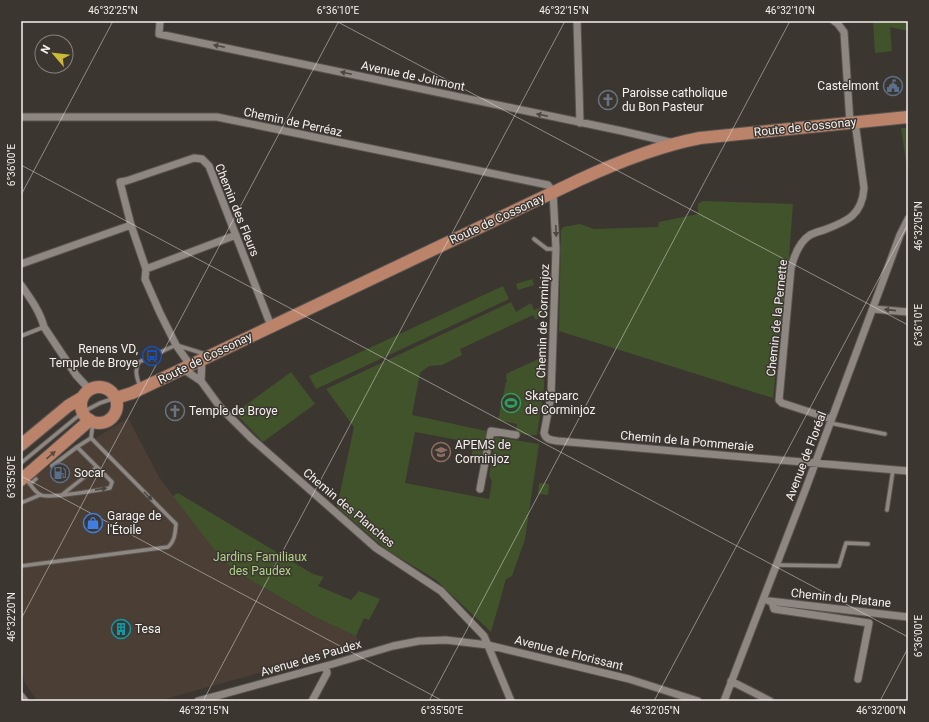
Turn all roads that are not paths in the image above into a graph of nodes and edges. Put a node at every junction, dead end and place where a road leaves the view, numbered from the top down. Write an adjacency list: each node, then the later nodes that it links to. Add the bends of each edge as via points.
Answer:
1 (160, 21): 6 (street, Avenue de Jolimont, one-way to 1, via 159,34)
2 (577, 21): 6 (street)
3 (834, 21): 7 (street, via 845,36)
4 (906, 116): 7 (main road, Route de Cossonay)
5 (21, 117): 9 (street, Chemin de Perréaz, via 217,117 548,185)
6 (580, 123): 8 (street, Avenue de Jolimont)
7 (853, 123): 8 (main road, Route de Cossonay, via 700,138); 31 (street, Chemin de la Pernette, via 864,188 863,199 860,208 851,218 810,235 794,256 779,400)
8 (674, 143): 9 (main road, Route de Cossonay, via 608,167)
9 (553, 192): 14 (street, Chemin de Corminjoz, one-way to 14); 20 (main road, Route de Cossonay)
10 (908, 219): 18 (street, Avenue de Floréal)
11 (131, 225): 12 (street, Chemin des Fleurs, via 120,182 194,158 202,159 208,166); 15 (street); 16 (street)
12 (236, 235): 16 (street); 20 (street, Chemin des Fleurs)
13 (534, 239): 14 (lane, via 547,248)
14 (556, 249): 35 (street, Chemin de Corminjoz, via 551,396 544,433 549,440)
15 (21, 264)
16 (146, 269): 23 (street, via 145,279)
17 (21, 285): 21 (street, via 42,318)
18 (873, 308): 19 (street, one-way to 18); 31 (street, Avenue de Floréal)
19 (908, 312)
20 (271, 326): 24 (main road, Route de Cossonay)
21 (44, 327): 22 (lane); 28 (street)
22 (21, 336)
23 (176, 345): 24 (lane); 25 (street); 27 (lane, via 139,362 136,376)
24 (206, 358): 25 (main road, Route de Cossonay); 26 (street)
25 (187, 367): 26 (street, Chemin des Planches); 27 (main road, Route de Cossonay)
26 (201, 381): 57 (street, Chemin des Planches, via 220,407 251,438 376,548 440,591 484,636)
27 (141, 388): 29 (main road, Route de Cossonay)
28 (86, 393): 29 (main road, via 100,386 110,390); 30 (main road, via 81,404); 36 (main road)
29 (116, 398): 30 (lane, via 100,403); 30 (main road, via 117,408 112,417 104,422)
30 (89, 418): 34 (lane); 39 (lane); 44 (main road, one-way to 30)
31 (831, 421): 32 (lane); 38 (street, Avenue de Floréal)
32 (885, 434)
33 (516, 435): 45 (street, via 491,431)
34 (92, 438): 37 (lane); 52 (lane, one-way to 52, via 176,524 172,544 168,547)
35 (558, 441): 38 (street, Chemin de la Pommeraie)
36 (21, 445)
37 (77, 447): 40 (lane); 41 (lane)
38 (815, 462): 42 (street, Chemin de la Pommeraie); 51 (street, Avenue de Floréal)
39 (21, 463)
40 (52, 466)
41 (97, 467): 46 (lane); 46 (lane, one-way to 41, via 110,488 112,482)
42 (894, 470): 43 (street, Chemin de la Pommeraie); 49 (lane)
43 (908, 471)
44 (28, 480): 47 (lane)
45 (480, 489)
46 (63, 494): 47 (lane)
47 (40, 495): 48 (lane)
48 (21, 503)
49 (887, 510)
50 (868, 544): 51 (lane, via 846,543 839,566)
51 (776, 565): 53 (street, Avenue de Floréal)
52 (21, 566)
53 (762, 600): 54 (street, Chemin du Platane); 60 (street, Avenue de Floréal)
54 (772, 602): 55 (street, Chemin du Platane); 59 (street, Chemin du Platane, via 774,609 869,623)
55 (908, 617)
56 (432, 640): 57 (street, Avenue de Florissant); 58 (street, Avenue des Paudex, via 393,646)
57 (488, 645): 65 (street, Chemin des Planches); 66 (street, Avenue de Florissant, via 629,679)
58 (326, 666): 63 (street, Avenue des Paudex); 64 (street, via 327,672)
59 (858, 679)
60 (731, 681): 67 (street, Avenue de Floréal); 68 (street)
61 (21, 696): 62 (street)
62 (25, 701)
63 (198, 701)
64 (312, 701)
65 (511, 701)
66 (698, 701)
67 (724, 701)
68 (770, 701)

